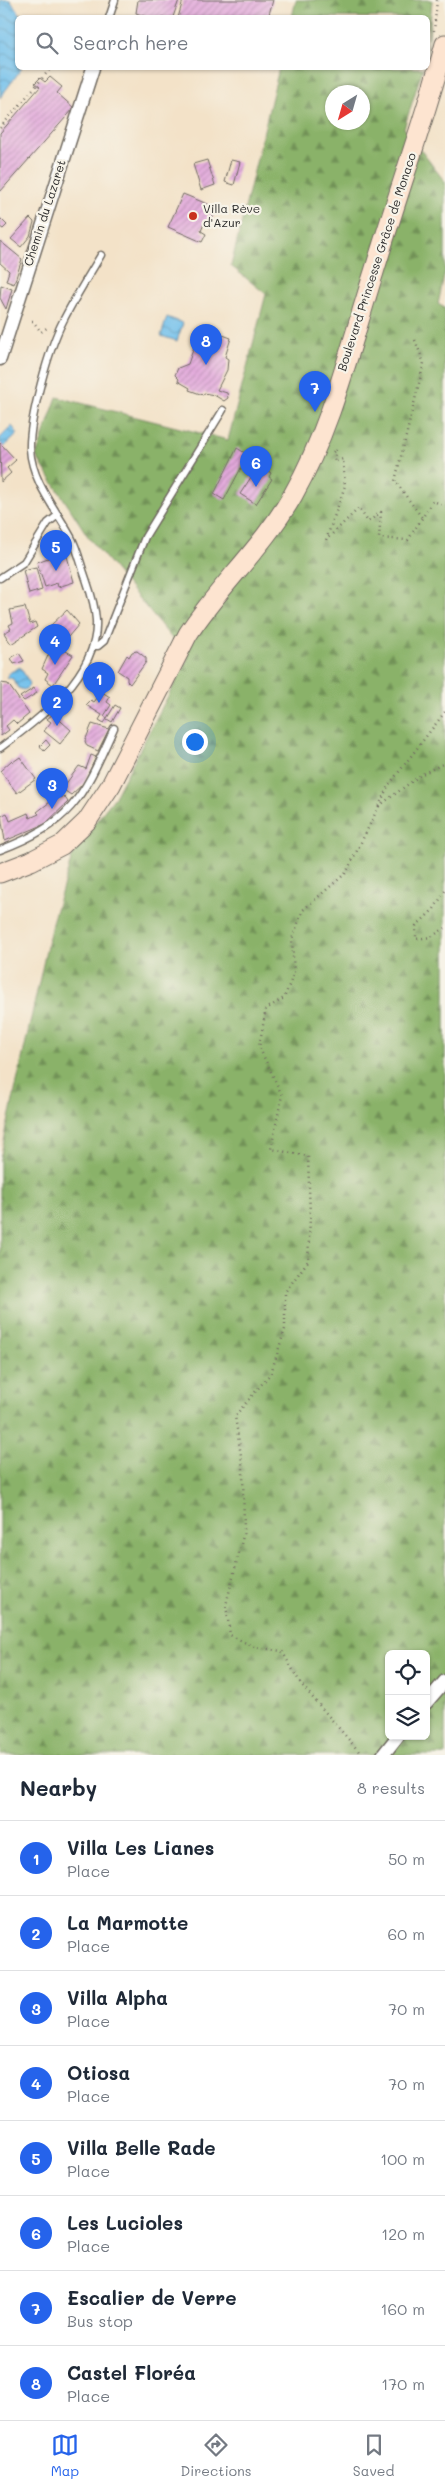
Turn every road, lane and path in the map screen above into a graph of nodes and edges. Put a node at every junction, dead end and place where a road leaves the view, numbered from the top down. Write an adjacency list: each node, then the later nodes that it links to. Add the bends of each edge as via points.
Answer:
1 (115, 0): 2 (lane)
2 (110, 15)
3 (445, 44): 25 (main road, Boulevard Princesse Grâce de Monaco, via 334,400 292,496 188,634 111,785 87,821 62,845)
4 (49, 70): 6 (path)
5 (91, 70): 11 (street, Chemin du Lazaret)
6 (0, 128)
7 (101, 255): 8 (lane)
8 (62, 322): 9 (path, via 56,320 41,332 33,321 27,320); 15 (lane, via 42,382 32,422 30,449 36,474)
9 (24, 328)
10 (415, 340): 16 (path, via 424,363 395,481)
11 (0, 359)
12 (223, 410): 18 (lane, via 145,537 104,641)
13 (331, 453): 16 (path, via 336,449 334,462 343,459 345,486 326,540 359,508 368,522 381,512 378,538 408,540)
14 (445, 506): 16 (path, via 433,501)
15 (58, 515): 17 (lane, via 48,523 24,562); 18 (lane, via 72,538 94,601)
16 (423, 519)
17 (0, 578)
18 (93, 646): 21 (lane, via 60,699)
19 (445, 712): 23 (path, via 388,786)
20 (114, 728): 24 (lane, via 90,782 75,803 41,833)
21 (0, 748)
22 (445, 763): 23 (path, via 422,774)
23 (379, 806): 31 (path, via 346,873 303,910 292,939 294,973 284,998 266,1010 258,1047 282,1095 271,1149 308,1156 308,1261 285,1292 285,1329 271,1373 235,1416 243,1469 244,1532 226,1605 230,1635 254,1647 282,1651 301,1684)
24 (0, 850)
25 (0, 873)
26 (445, 890): 27 (path, via 434,909 416,926 416,939 431,936)
27 (445, 928)
28 (445, 1681): 29 (street)
29 (430, 1698)
30 (395, 1740): 32 (street)
31 (362, 1755)
32 (383, 1755)

